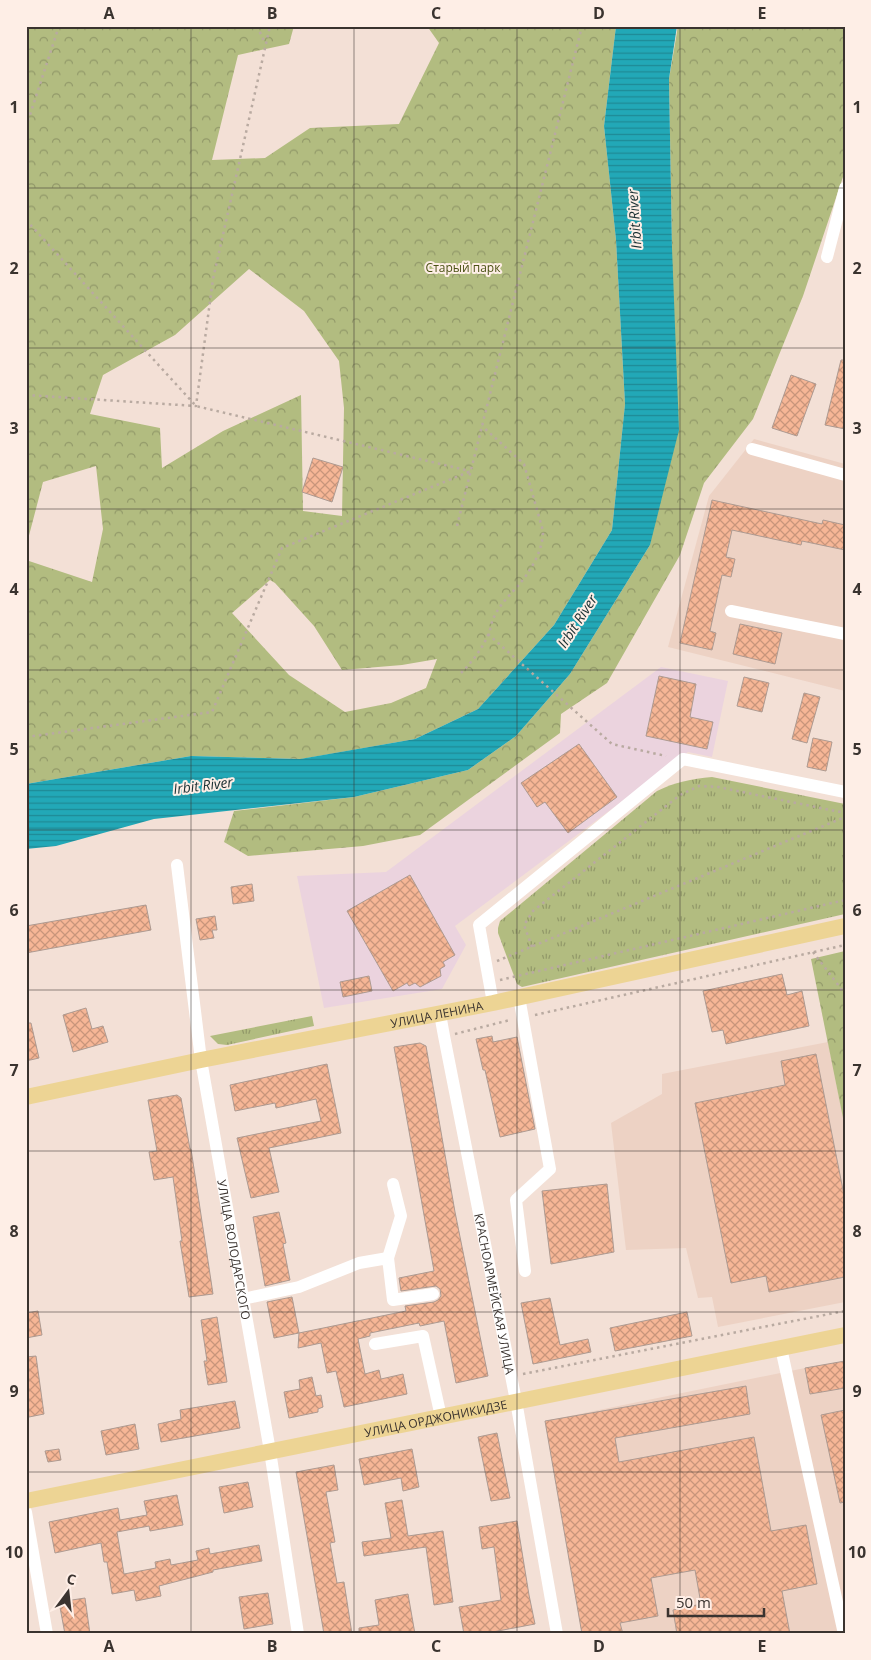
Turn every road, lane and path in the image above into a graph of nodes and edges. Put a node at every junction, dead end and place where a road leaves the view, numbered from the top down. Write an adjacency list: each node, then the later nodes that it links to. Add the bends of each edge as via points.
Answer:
1 (59, 26): 6 (path)
2 (257, 26): 5 (path)
3 (270, 26): 5 (path)
4 (582, 26): 12 (path)
5 (265, 44): 11 (path, via 214,279)
6 (26, 127)
7 (845, 188): 9 (street)
8 (26, 220): 11 (path)
9 (826, 258)
10 (26, 395): 11 (path)
11 (196, 406): 14 (path)
12 (482, 426): 14 (path); 18 (path, via 524,464 543,531 535,562 500,606)
13 (752, 449): 15 (street)
14 (471, 471): 16 (path); 21 (path, via 282,548 212,712)
15 (845, 475)
16 (457, 526)
17 (731, 611): 19 (street)
18 (488, 634): 20 (path); 22 (path, via 612,744)
19 (845, 634)
20 (461, 672)
21 (26, 737)
22 (683, 760): 23 (street); 32 (street, via 479,925)
23 (845, 792)
24 (845, 813): 30 (path, via 699,786 680,795 533,912 524,925)
25 (845, 818): 30 (path)
26 (177, 865): 40 (street, УЛИЦА ВОЛОДАРСКОГО)
27 (845, 900): 33 (path)
28 (845, 926): 35 (main road, УЛИЦА ЛЕНИНА)
29 (845, 945): 31 (path)
30 (532, 947): 32 (path)
31 (813, 952): 34 (path); 38 (path)
32 (486, 966): 33 (street)
33 (489, 982): 36 (street)
34 (845, 994)
35 (519, 998): 36 (main road, УЛИЦА ЛЕНИНА); 38 (street)
36 (493, 1003): 37 (main road, УЛИЦА ЛЕНИНА)
37 (440, 1014): 39 (street, КРАСНОАРМЕЙСКАЯ УЛИЦА); 40 (main road, УЛИЦА ЛЕНИНА)
38 (522, 1018): 39 (path); 44 (street, via 550,1169 516,1200)
39 (444, 1036): 51 (street, КРАСНОАРМЕЙСКАЯ УЛИЦА)
40 (201, 1060): 41 (main road, УЛИЦА ЛЕНИНА); 46 (street, УЛИЦА ВОЛОДАРСКОГО)
41 (26, 1097)
42 (393, 1184): 43 (street, via 401,1216)
43 (388, 1258): 45 (street, via 393,1300); 46 (street, via 359,1262 299,1286)
44 (524, 1270)
45 (433, 1294)
46 (243, 1299): 54 (street, УЛИЦА ВОЛОДАРСКОГО)
47 (845, 1311): 51 (path)
48 (845, 1335): 50 (main road, УЛИЦА ОРДЖОНИКИДЗЕ)
49 (375, 1344): 53 (street, via 423,1336)
50 (781, 1348): 52 (main road, УЛИЦА ОРДЖОНИКИДЗЕ); 60 (street)
51 (511, 1376): 52 (street, КРАСНОАРМЕЙСКАЯ УЛИЦА)
52 (516, 1401): 53 (main road, УЛИЦА ОРДЖОНИКИДЗЕ); 59 (street, КРАСНОАРМЕЙСКАЯ УЛИЦА)
53 (441, 1417): 54 (main road, УЛИЦА ОРДЖОНИКИДЗЕ)
54 (270, 1452): 55 (main road, УЛИЦА ОРДЖОНИКИДЗЕ); 58 (street, УЛИЦА ВОЛОДАРСКОГО)
55 (26, 1501)
56 (26, 1512): 57 (street)
57 (47, 1634)
58 (298, 1634)
59 (557, 1634)
60 (844, 1634)

